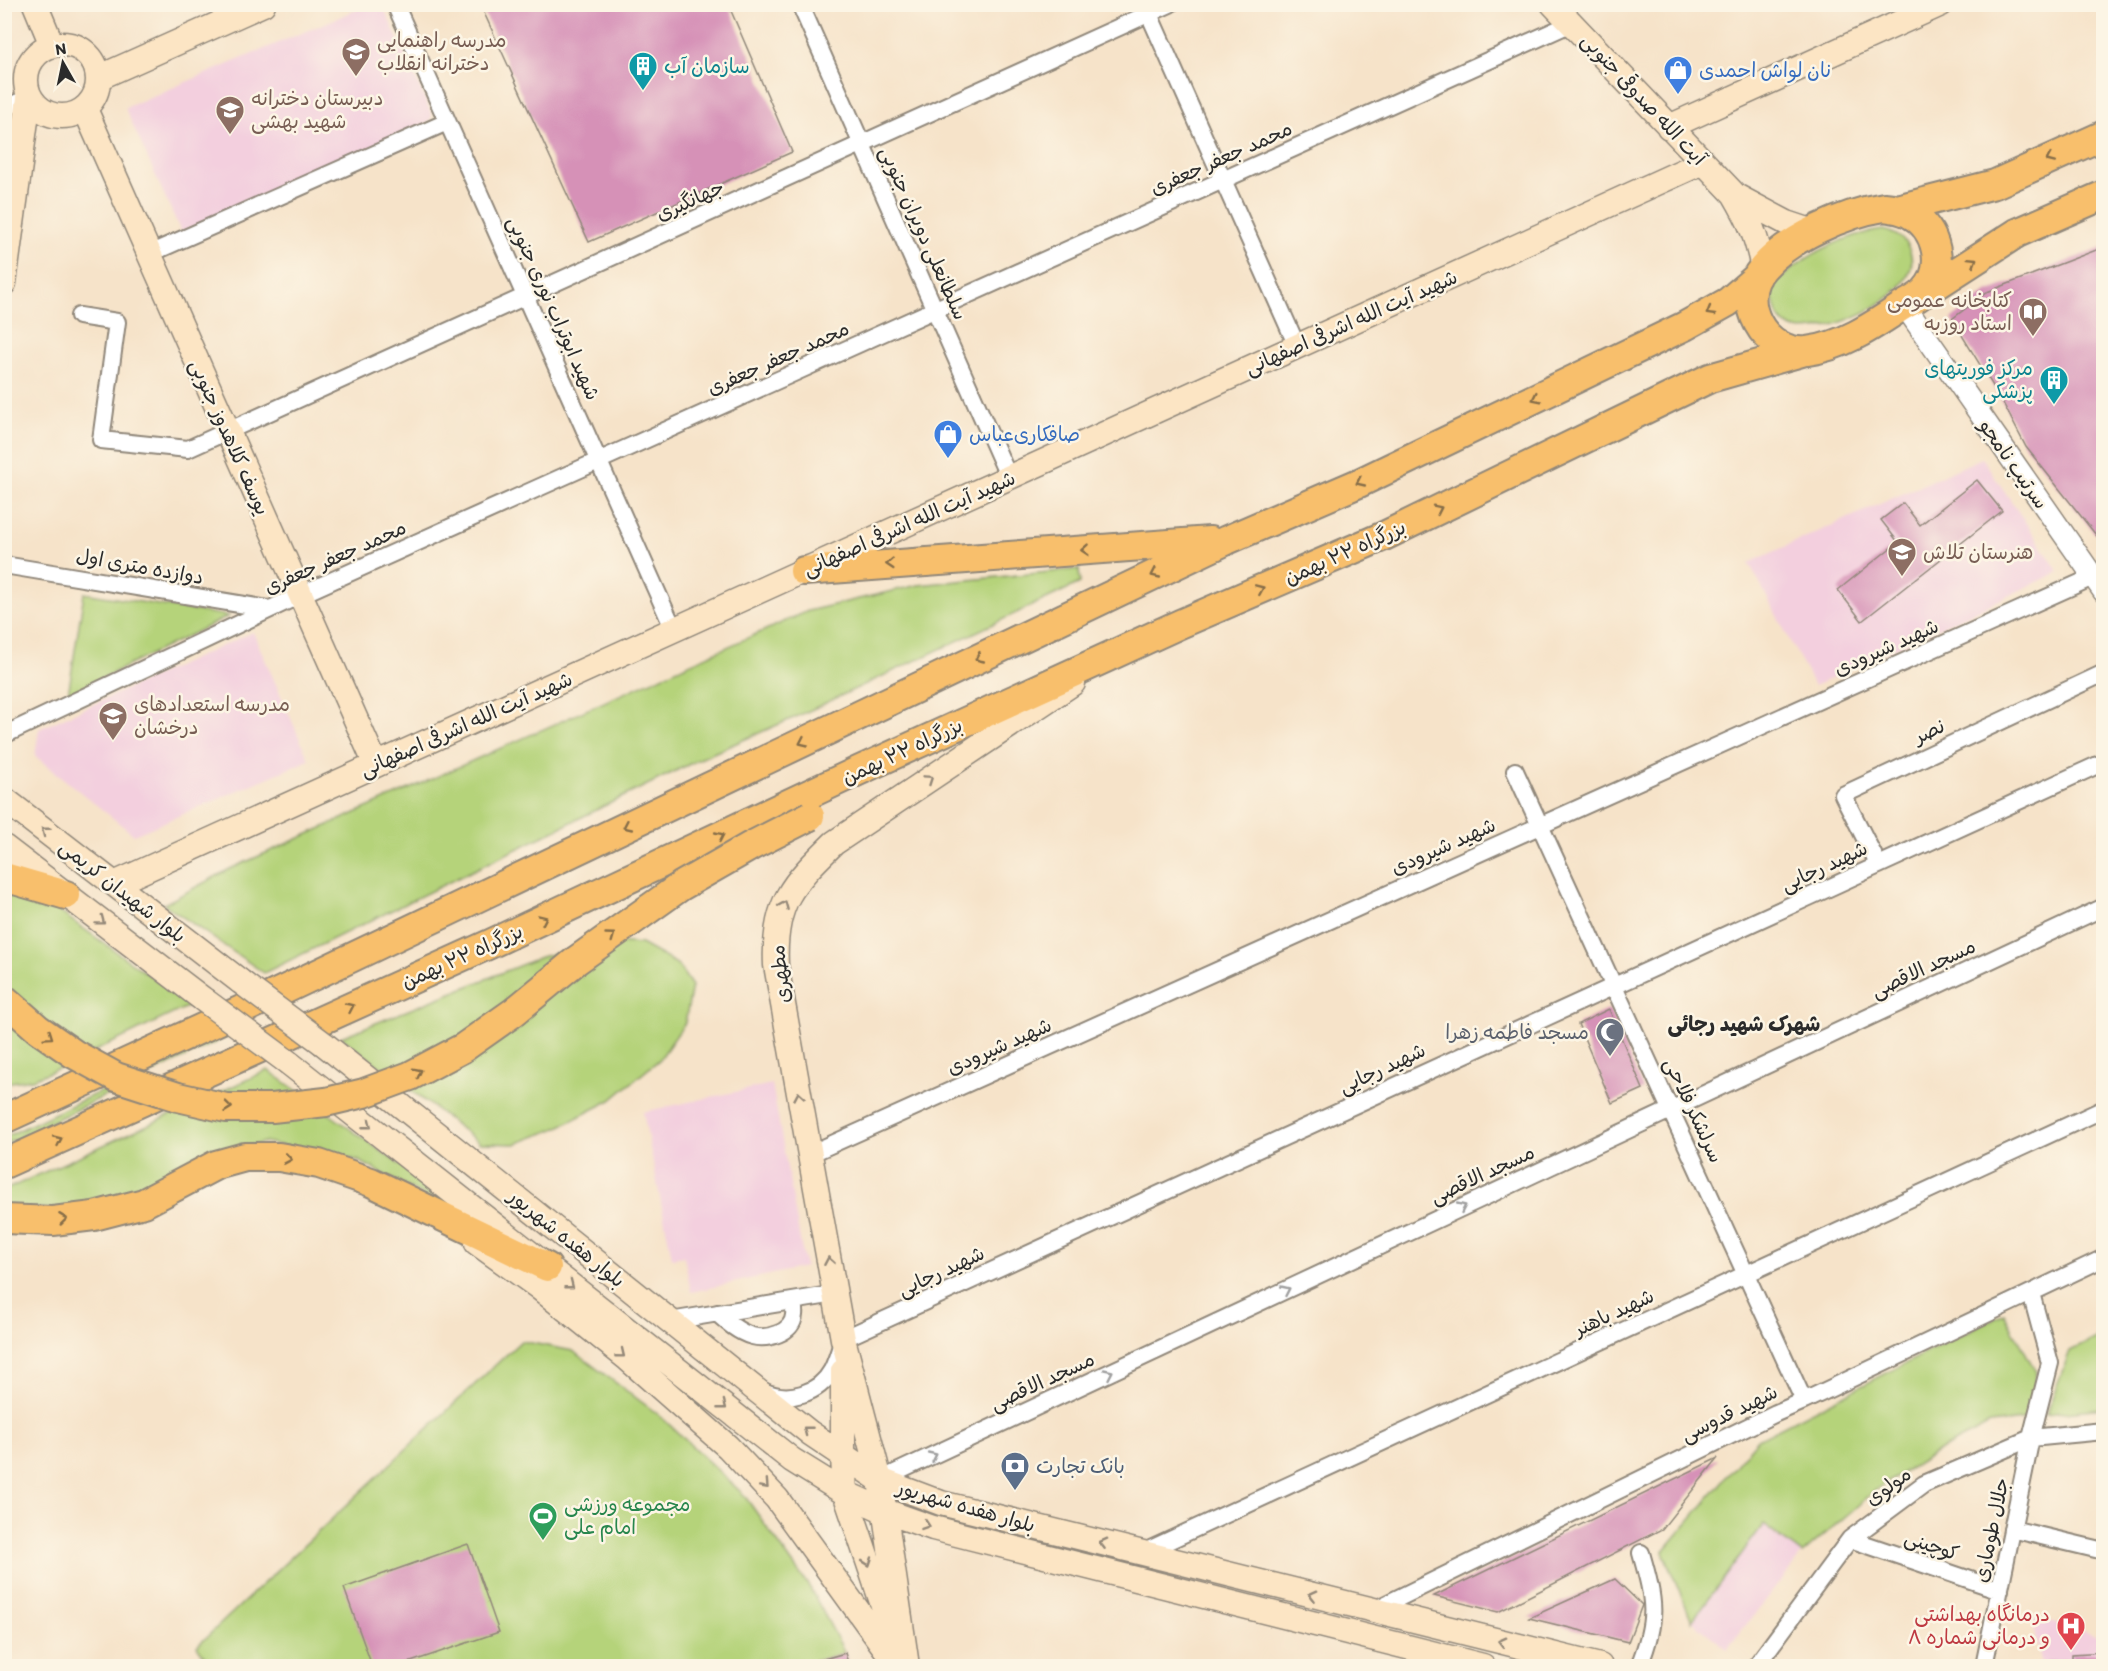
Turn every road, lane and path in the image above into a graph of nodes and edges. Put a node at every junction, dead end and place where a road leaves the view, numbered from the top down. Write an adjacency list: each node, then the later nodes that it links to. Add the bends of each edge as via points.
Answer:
1 (34, 4): 10 (main road)
2 (263, 4): 11 (main road)
3 (395, 4): 15 (street, شهید ابوتراب نوری جنوبی)
4 (800, 4): 18 (street, سلطانعلی دویران جنوبی)
5 (1170, 4): 8 (street, جهانگیری)
6 (1553, 4): 9 (main road, آیت الله صدوقی جنوبی)
7 (1941, 4): 16 (main road)
8 (1147, 9): 18 (street, جهانگیری); 20 (street)
9 (1572, 23): 16 (main road, آیت الله صدوقی جنوبی); 20 (street, محمد جعفر جعفری)
10 (52, 45): 11 (main road, via 62,43 83,50 91,58); 12 (main road, via 41,49 27,66)
11 (98, 78): 14 (main road, via 97,90)
12 (29, 98): 13 (street); 14 (main road, via 42,111 59,117); 27 (main road)
13 (4, 104)
14 (85, 108): 25 (main road, یوسف کلاهدوز جنوبی)
15 (447, 122): 25 (street); 28 (street, شهید ابوتراب نوری جنوبی)
16 (1669, 127): 19 (main road, آیت الله صدوقی جنوبی)
17 (2103, 135): 23 (highway, one-way to 23, via 1995,184)
18 (862, 145): 28 (street, جهانگیری); 30 (street, سلطانعلی دویران جنوبی)
19 (1703, 162): 21 (main road, آیت الله صدوقی جنوبی); 32 (main road, شهید آیت الله اشرفی اصفهانی)
20 (1224, 180): 30 (street, محمد جعفر جعفری); 32 (street)
21 (1734, 195): 24 (main road, via 1787,223); 26 (main road, via 1756,236)
22 (2103, 195): 29 (highway, one-way to 22, via 2017,233)
23 (1897, 209): 24 (highway, via 1884,207 1856,213); 29 (highway, via 1909,213 1929,231 1937,256 1931,282)
24 (1814, 232): 26 (highway, via 1795,242)
25 (149, 254): 34 (main road, یوسف کلاهدوز جنوبی)
26 (1760, 272): 33 (highway, via 1751,302 1760,327 1779,345); 37 (highway, one-way to 37, via 1728,302 1685,326 1359,483)
27 (4, 283)
28 (526, 297): 34 (street, جهانگیری); 35 (street, شهید ابوتراب نوری جنوبی)
29 (1914, 299): 33 (highway, via 1859,333); 40 (street, سرتیپ نامجو)
30 (935, 310): 35 (street, محمد جعفر جعفری); 36 (street, سلطانعلی دویران جنوبی)
31 (79, 316): 34 (street, جهانگیری, via 117,322 102,440 188,449)
32 (1297, 346): 36 (main road, شهید آیت الله اشرفی اصفهانی)
33 (1805, 351): 42 (highway, بزرگراه ۲۲ بهمن, one-way to 33, via 1384,536 1710,378)
34 (228, 432): 41 (main road, یوسف کلاهدوز جنوبی)
35 (599, 462): 41 (street, محمد جعفر جعفری); 44 (street, شهید ابوتراب نوری جنوبی)
36 (1009, 478): 39 (main road, شهید آیت الله اشرفی اصفهانی)
37 (1227, 540): 39 (highway, one-way to 39); 63 (highway, one-way to 63)
38 (4, 565): 43 (street, دوازده متری اول)
39 (804, 570): 44 (main road, شهید آیت الله اشرفی اصفهانی)
40 (2098, 585): 52 (street, شهید شیرودی)
41 (300, 595): 43 (street, محمد جعفر جعفری); 49 (main road, یوسف کلاهدوز جنوبی)
42 (1220, 607): 46 (highway); 69 (highway, بزرگراه ۲۲ بهمن, one-way to 42)
43 (269, 609): 47 (street, محمد جعفر جعفری)
44 (674, 630): 49 (main road, شهید آیت الله اشرفی اصفهانی)
45 (2103, 673): 54 (street, نصر, via 1843,795)
46 (1077, 680): 60 (highway, one-way to 46, bridge, via 74,1054 116,1077 178,1097 226,1108 272,1108 364,1093 410,1076 463,1048 681,886 751,846); 68 (main road, مطهری, one-way to 46, via 776,965 775,941 788,895 800,876 834,843)
47 (4, 735)
48 (2103, 762): 54 (street, شهید رجایی)
49 (376, 765): 56 (main road, شهید آیت الله اشرفی اصفهانی)
50 (1515, 771): 52 (street, سرلشکر فلاحی)
51 (4, 799): 56 (main road, بلوار شهیدان کریمی, one-way to 51)
52 (1540, 826): 59 (street, سرلشکر فلاحی); 68 (street, شهید شیرودی)
53 (4, 847): 57 (main road, بلوار شهیدان کریمی)
54 (1878, 864): 59 (street, شهید رجایی)
55 (4, 877): 57 (highway)
56 (114, 884): 61 (main road, بلوار شهیدان کریمی, bridge)
57 (66, 895): 62 (main road, بلوار شهیدان کریمی, one-way to 62, bridge)
58 (2103, 907): 65 (street, مسجد الاقصی)
59 (1614, 985): 65 (street, سرلشکر فلاحی); 80 (street, شهید رجایی)
60 (4, 999)
61 (324, 1044): 79 (main road, بلوار هفده شهریور)
62 (289, 1063): 73 (main road, بلوار هفده شهریور, one-way to 73)
63 (54, 1097): 64 (highway); 67 (highway)
64 (4, 1101)
65 (1670, 1109): 74 (street, سرلشکر فلاحی); 86 (street, مسجد الاقصی, one-way to 65)
66 (2103, 1109): 74 (street, شهید باهنر)
67 (4, 1119)
68 (810, 1154): 76 (main road, مطهری, one-way to 68)
69 (4, 1164)
70 (441, 1216): 71 (highway, one-way to 70, via 53,1221 94,1216 144,1203 216,1165 245,1158 279,1157 319,1164 370,1182); 73 (highway); 96 (main road, one-way to 96, via 628,1359 728,1447 777,1499)
71 (4, 1219)
72 (2103, 1258): 75 (street, شهید قدوسی)
73 (547, 1267): 87 (main road, بلوار هفده شهریور, one-way to 87, via 792,1460)
74 (1746, 1274): 82 (street, سرلشکر فلاحی); 92 (street, شهید باهنر)
75 (2031, 1293): 82 (street, شهید قدوسی); 84 (street, جلال طوماری, via 2050,1363)
76 (835, 1294): 77 (street); 80 (main road, مطهری)
77 (793, 1301): 78 (street); 78 (street, via 795,1316 791,1326 770,1336 753,1336)
78 (717, 1313): 79 (street)
79 (670, 1321): 81 (main road, بلوار هفده شهریور)
80 (843, 1339): 81 (street, via 832,1370 814,1390 784,1397); 85 (main road); 86 (main road)
81 (747, 1383): 85 (main road, بلوار هفده شهریور, one-way to 81)
82 (1804, 1401): 95 (street, شهید قدوسی)
83 (2103, 1431): 84 (street, مولوی)
84 (2031, 1438): 89 (street, جلال طوماری); 90 (street, مولوی, via 1924,1484)
85 (843, 1457): 86 (main road, بلوار هفده شهریور); 87 (main road)
86 (880, 1480): 88 (main road); 92 (main road, بلوار هفده شهریور, one-way to 86, via 941,1503)
87 (845, 1493): 88 (main road, بلوار هفده شهریور); 97 (main road, one-way to 97)
88 (885, 1510): 97 (main road); 98 (main road, بلوار هفده شهریور, one-way to 98, via 933,1528)
89 (2012, 1529): 91 (street); 94 (street, جلال طوماری)
90 (1850, 1539): 94 (street, کوچینی); 101 (street, مولوی)
91 (2103, 1551)
92 (1142, 1552): 95 (main road, بلوار هفده شهریور, one-way to 92)
93 (1641, 1553): 100 (street, via 1654,1612 1649,1642)
94 (2000, 1590): 102 (street, جلال طوماری)
95 (1374, 1610): 99 (main road, بلوار هفده شهریور, one-way to 95)
96 (898, 1666)
97 (905, 1666)
98 (1483, 1666)
99 (1600, 1666)
100 (1639, 1666)
101 (1756, 1666)
102 (1984, 1666)

